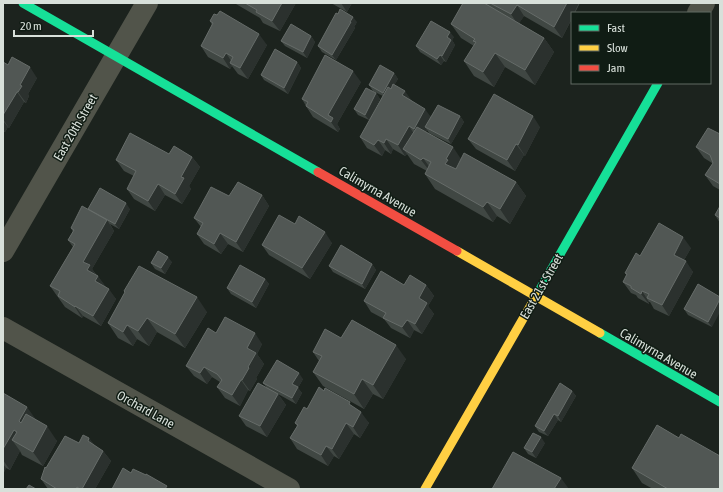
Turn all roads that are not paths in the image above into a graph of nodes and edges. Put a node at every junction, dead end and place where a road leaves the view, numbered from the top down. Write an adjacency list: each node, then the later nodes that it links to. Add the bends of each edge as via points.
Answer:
1 (22, 3): 5 (street, Calimyrna Avenue)
2 (147, 3): 5 (street, East 20th Street)
3 (704, 3): 4 (street)
4 (699, 12)
5 (116, 56): 7 (street, East 20th Street); 8 (street, Calimyrna Avenue)
6 (657, 84): 8 (street, East 21st Street)
7 (3, 252)
8 (534, 297): 10 (street, Calimyrna Avenue); 12 (street, East 21st Street)
9 (3, 328): 11 (street, Orchard Lane)
10 (720, 402)
11 (289, 489)
12 (425, 489)

